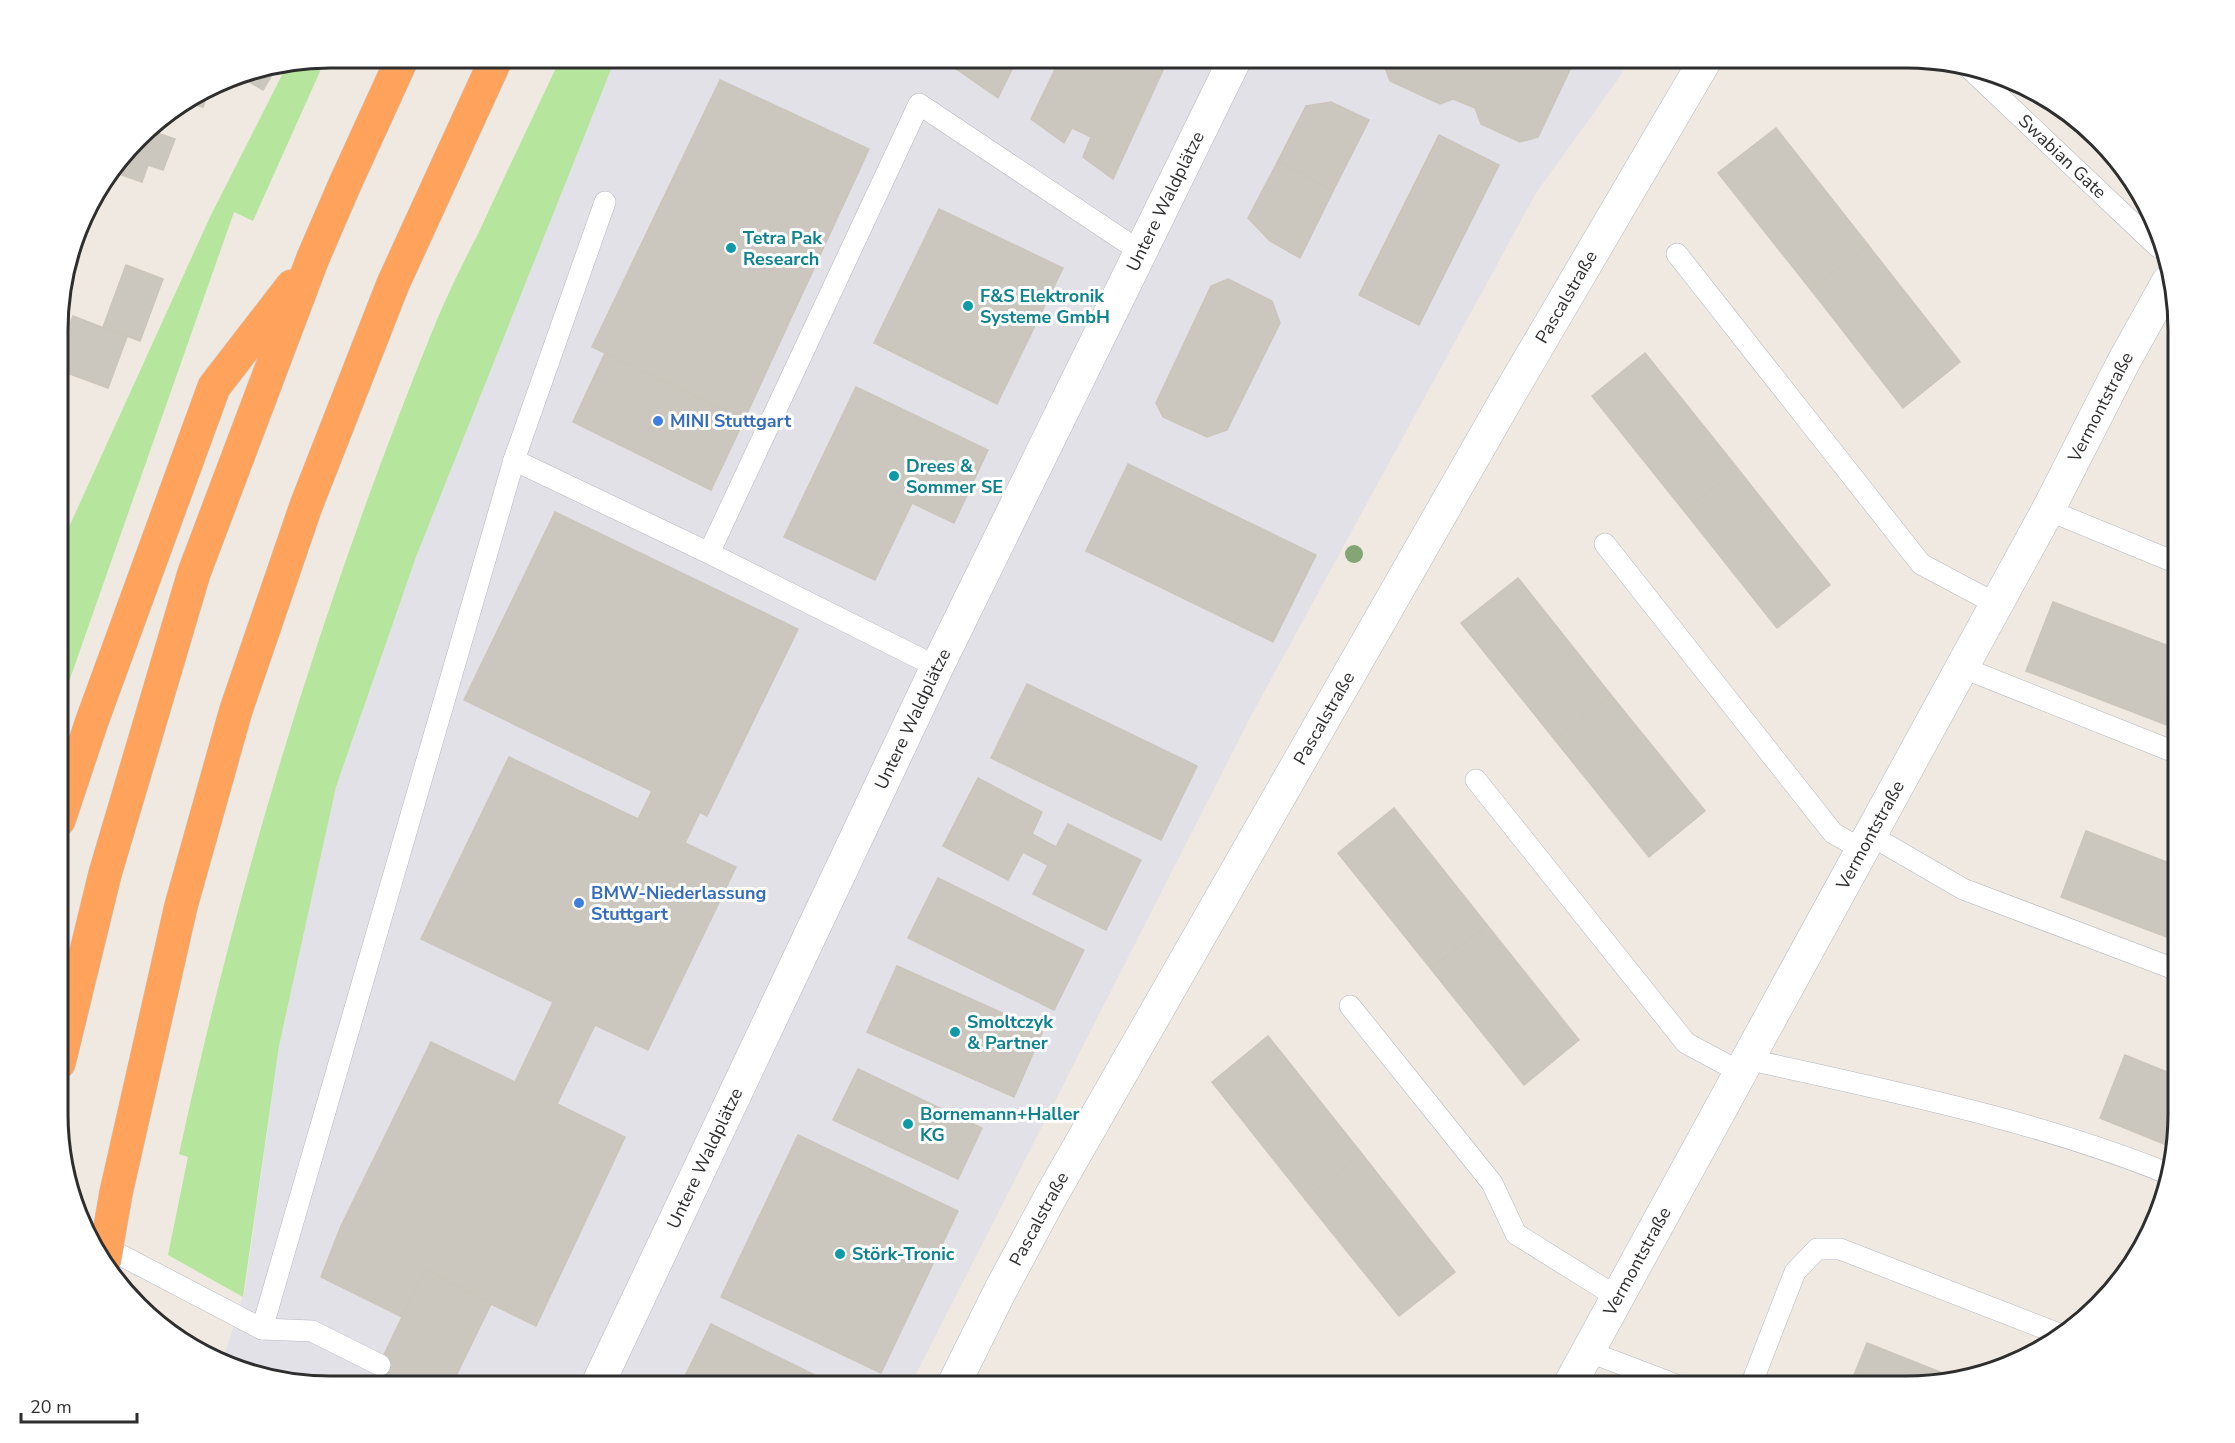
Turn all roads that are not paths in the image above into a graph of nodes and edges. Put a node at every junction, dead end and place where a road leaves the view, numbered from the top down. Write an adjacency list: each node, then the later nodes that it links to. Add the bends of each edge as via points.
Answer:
1 (398, 68): 10 (highway)
2 (492, 68): 30 (highway, bridge, via 388,295 306,506 236,711 181,906)
3 (1231, 68): 8 (street, Untere Waldplätze)
4 (1701, 68): 37 (street, Pascalstraße, via 1507,398 1051,1196)
5 (1979, 78): 7 (lane, Swabian Gate)
6 (605, 202): 12 (lane)
7 (2153, 242)
8 (1141, 252): 15 (lane, via 919,104); 18 (street, Untere Waldplätze)
9 (1677, 254): 17 (lane, via 1921,564)
10 (313, 258): 22 (highway, via 214,387); 26 (highway, via 194,573 105,874)
11 (2164, 290): 13 (street, Vermontstraße)
12 (514, 460): 15 (lane); 32 (lane)
13 (2048, 510): 16 (lane); 17 (street, Vermontstraße)
14 (1605, 544): 23 (lane, via 1833,833)
15 (709, 553): 18 (lane)
16 (2168, 559)
17 (1996, 604): 19 (street, Vermontstraße)
18 (937, 667): 36 (street, Untere Waldplätze)
19 (1961, 667): 20 (lane); 23 (street, Vermontstraße)
20 (2168, 749)
21 (1476, 780): 27 (lane, via 1686,1043)
22 (68, 793)
23 (1865, 842): 24 (lane, via 1963,889); 27 (street, Vermontstraße)
24 (2168, 967)
25 (1350, 1006): 31 (lane, via 1492,1183 1516,1234)
26 (68, 1026)
27 (1743, 1065): 28 (lane, via 2030,1127); 31 (street, Vermontstraße)
28 (2161, 1171)
29 (104, 1246): 32 (lane)
30 (106, 1250)
31 (1617, 1297): 34 (street, Vermontstraße)
32 (262, 1329): 35 (lane, via 312,1331)
33 (2051, 1331): 40 (lane, via 1840,1249 1817,1249 1795,1272)
34 (1587, 1351): 38 (street, Vermontstraße); 39 (lane)
35 (380, 1365)
36 (602, 1376)
37 (958, 1376)
38 (1574, 1376)
39 (1653, 1376)
40 (1755, 1376)

